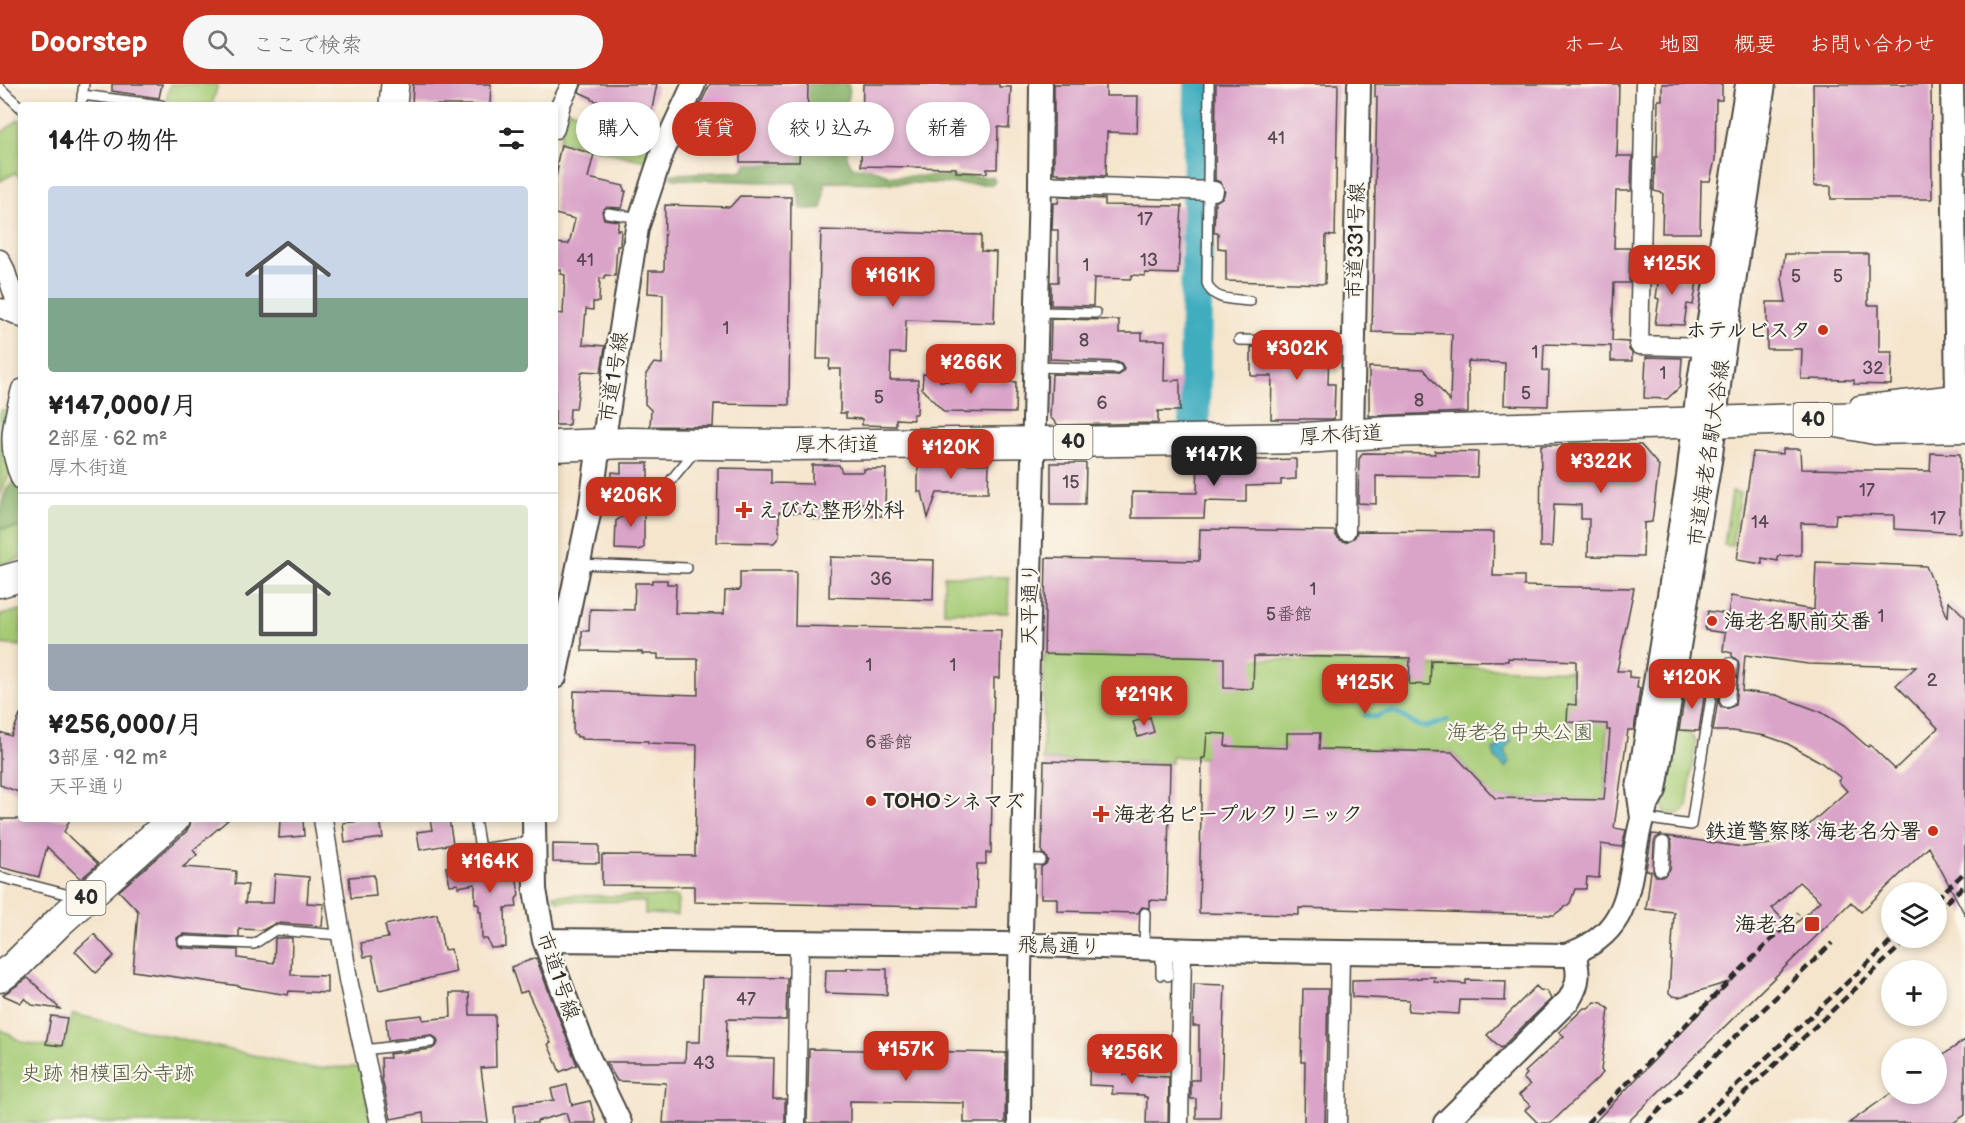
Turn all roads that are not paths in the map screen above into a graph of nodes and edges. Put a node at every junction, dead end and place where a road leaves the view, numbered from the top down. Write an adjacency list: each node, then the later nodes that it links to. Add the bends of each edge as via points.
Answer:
1 (84, 84): 13 (lane)
2 (395, 84): 15 (main road)
3 (571, 84): 17 (street)
4 (694, 84): 21 (street, 市道1号線, via 662,153)
5 (1041, 84): 18 (street, 天平通り)
6 (1209, 84): 19 (lane)
7 (1359, 84): 30 (street, 市道331号線)
8 (1645, 84): 31 (street, via 1639,345)
9 (1747, 84): 31 (street, 市道海老名駅大谷線)
10 (1764, 84): 37 (street, 市道海老名駅大谷線, via 1721,368)
11 (1952, 84): 34 (street)
12 (0, 88): 16 (lane)
13 (82, 100): 14 (lane)
14 (114, 102)
15 (393, 102)
16 (18, 105)
17 (558, 116)
18 (1040, 185): 19 (street); 26 (street, 天平通り)
19 (1203, 191): 23 (lane, via 1208,288 1217,296)
20 (608, 213): 21 (lane)
21 (640, 218): 41 (street, 市道1号線)
22 (0, 259): 25 (street)
23 (1250, 301)
24 (0, 308): 28 (street)
25 (18, 309)
26 (1037, 312): 27 (lane); 32 (street, 天平通り)
27 (1096, 313)
28 (18, 317)
29 (1239, 340): 30 (lane)
30 (1354, 342): 39 (street, 市道331号線)
31 (1705, 346): 37 (street, 市道海老名駅大谷線)
32 (1035, 367): 33 (lane); 40 (street, 天平通り)
33 (1117, 369)
34 (1962, 400): 36 (street, via 1865,404); 36 (main road, 厚木街道 / 40, via 1911,416)
35 (18, 401): 44 (street, via 10,447)
36 (1799, 420): 37 (main road, 厚木街道 / 40); 38 (street, via 1874,435)
37 (1705, 423): 39 (main road, 厚木街道 / 40); 53 (street, 市道海老名駅大谷線, via 1688,477)
38 (1965, 433)
39 (1350, 435): 40 (main road, 厚木街道 / 40); 46 (street)
40 (1033, 443): 42 (main road, 厚木街道 / 40); 69 (street, 天平通り, via 1033,860)
41 (603, 444): 42 (main road, 厚木街道 / 40); 43 (main road, 厚木街道 / 40); 45 (street, 市道1号線)
42 (700, 444): 45 (lane, via 656,495)
43 (558, 446)
44 (18, 471)
45 (592, 494): 47 (street, 市道1号線)
46 (1346, 526)
47 (578, 564): 48 (lane); 51 (street, 市道1号線)
48 (687, 568)
49 (18, 577): 50 (main road)
50 (0, 582)
51 (558, 662)
52 (1730, 665): 54 (street)
53 (1665, 678): 55 (street, 市道海老名駅大谷線, via 1638,788); 55 (lane, via 1713,685 1691,825)
54 (1727, 700)
55 (1642, 818): 71 (street, 市道海老名駅大谷線, via 1622,909 1597,939)
56 (171, 822): 63 (main road, 40)
57 (323, 822): 65 (street)
58 (476, 822): 59 (lane, via 480,849)
59 (534, 830): 66 (street, 市道1号線, via 535,890)
60 (1663, 844): 61 (street)
61 (1660, 868)
62 (0, 877): 63 (lane)
63 (85, 899): 74 (main road, 40)
64 (1145, 913): 70 (lane)
65 (341, 935): 67 (lane, via 275,930 254,944); 76 (street)
66 (544, 940): 68 (street, 飛鳥通り); 78 (street, 市道1号線, via 586,1052)
67 (183, 941)
68 (799, 943): 69 (street, 飛鳥通り); 79 (street)
69 (1021, 945): 70 (street, 飛鳥通り); 80 (street, 天平通り)
70 (1164, 949): 72 (street, 飛鳥通り); 73 (lane); 81 (street)
71 (1574, 952): 72 (street, 飛鳥通り); 83 (street, via 1579,972 1569,1000)
72 (1340, 953): 82 (street)
73 (1164, 976)
74 (0, 977)
75 (431, 1042): 76 (lane)
76 (364, 1050): 77 (street)
77 (380, 1123)
78 (620, 1123)
79 (796, 1123)
80 (1019, 1123)
81 (1179, 1123)
82 (1337, 1123)
83 (1445, 1123)

